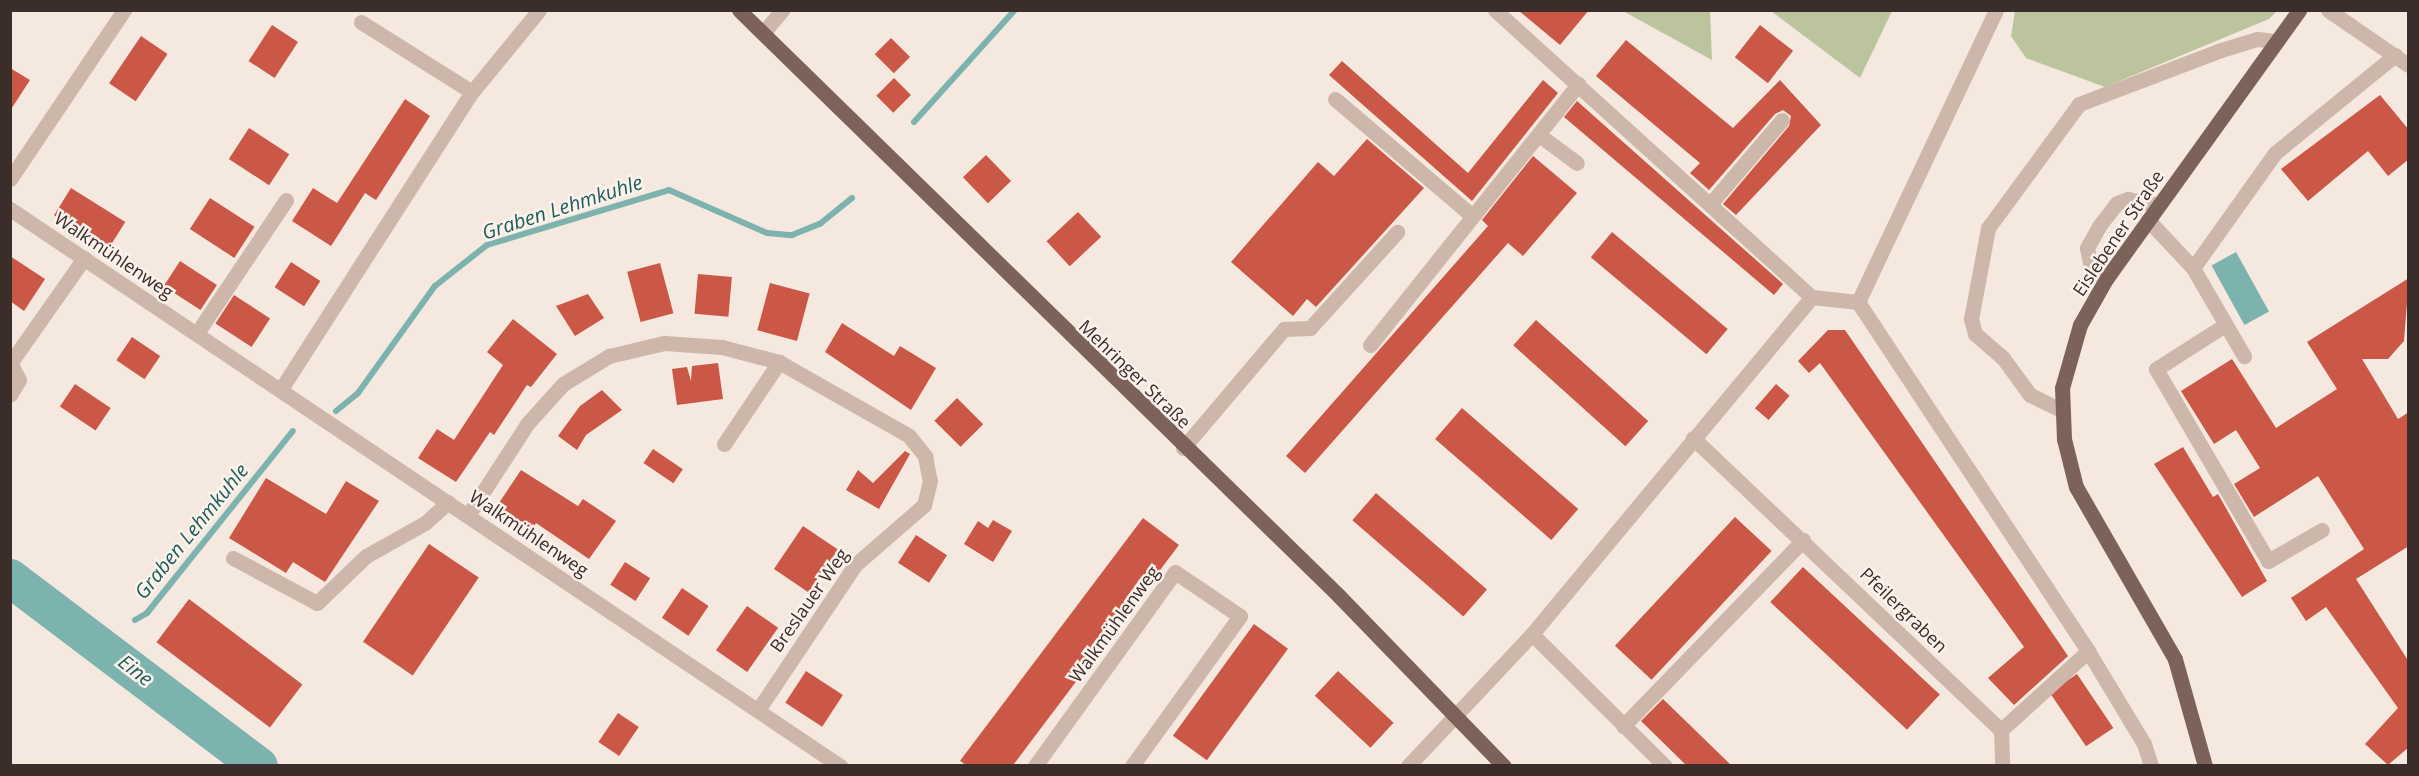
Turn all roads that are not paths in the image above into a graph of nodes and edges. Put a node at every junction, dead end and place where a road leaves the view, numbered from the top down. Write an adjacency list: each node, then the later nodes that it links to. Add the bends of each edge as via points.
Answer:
1 (124, 10): 20 (street)
2 (539, 10): 15 (street)
3 (739, 10): 10 (main road, Mehringer Straße)
4 (782, 10): 10 (street)
5 (1495, 10): 14 (street)
6 (1996, 10): 32 (street)
7 (2299, 10): 11 (main road, Eislebener Straße)
8 (2328, 10): 12 (street)
9 (361, 22): 15 (street)
10 (763, 33): 44 (main road, Mehringer Straße)
11 (2277, 41): 23 (main road, Eislebener Straße); 41 (street, via 2257,39 2221,50 2079,104 1988,228 1971,319 1975,334 2003,358 2030,395)
12 (2395, 55): 13 (street); 29 (street, via 2276,153)
13 (2409, 65)
14 (1578, 84): 18 (street); 22 (street)
15 (472, 92): 39 (street)
16 (1335, 99): 25 (street)
17 (1782, 120): 22 (street)
18 (1539, 135): 19 (street); 25 (street)
19 (1577, 163)
20 (10, 179)
21 (286, 200): 34 (street)
22 (1711, 203): 31 (street)
23 (2158, 205): 26 (main road, Eislebener Straße); 30 (street, via 2128,199 2117,203 2099,226 2087,248 2091,267)
24 (10, 209): 28 (street, Walkmühlenweg)
25 (1470, 214): 35 (street)
26 (2148, 220): 29 (street); 30 (main road, Eislebener Straße)
27 (1397, 232): 44 (street, via 1310,328 1284,329)
28 (84, 258): 34 (street, Walkmühlenweg); 37 (street)
29 (2193, 268): 33 (street)
30 (2106, 279): 41 (main road, Eislebener Straße, via 2073,344)
31 (1812, 297): 32 (street); 42 (street)
32 (1858, 302): 51 (street)
33 (2225, 325): 36 (street); 47 (street, via 2156,369 2268,561)
34 (197, 333): 39 (street, Walkmühlenweg)
35 (1370, 345)
36 (2244, 356)
37 (11, 362): 40 (street, via 19,380)
38 (779, 362): 43 (street); 46 (street, Breslauer Weg, via 722,347 664,343 609,356 563,384 527,424); 52 (street, Breslauer Weg, via 909,436 925,456 930,481 924,505 855,565)
39 (281, 389): 45 (street, Walkmühlenweg)
40 (10, 395)
41 (2061, 410): 64 (main road, Eislebener Straße, via 2076,487 2175,659)
42 (1693, 438): 48 (street, Pfeilergraben); 50 (street)
43 (724, 444)
44 (1183, 448): 53 (main road, Mehringer Straße, via 1339,596)
45 (448, 502): 46 (street, Walkmühlenweg); 49 (street, via 425,523 366,556 316,603)
46 (468, 515): 52 (street, Walkmühlenweg)
47 (2322, 530)
48 (1803, 540): 54 (street); 55 (street, Pfeilergraben)
49 (233, 558)
50 (1532, 634): 53 (street); 54 (street)
51 (2088, 651): 55 (street); 63 (street, via 2144,744)
52 (758, 710): 56 (street, Walkmühlenweg)
53 (1454, 716): 59 (street); 60 (main road, Mehringer Straße)
54 (1623, 726): 61 (street)
55 (2001, 730): 62 (street)
56 (840, 765)
57 (1035, 765): 58 (street, Walkmühlenweg, via 1175,572 1240,616)
58 (1132, 765)
59 (1408, 765)
60 (1504, 765)
61 (1665, 765)
62 (2002, 765)
63 (2151, 765)
64 (2205, 765)

